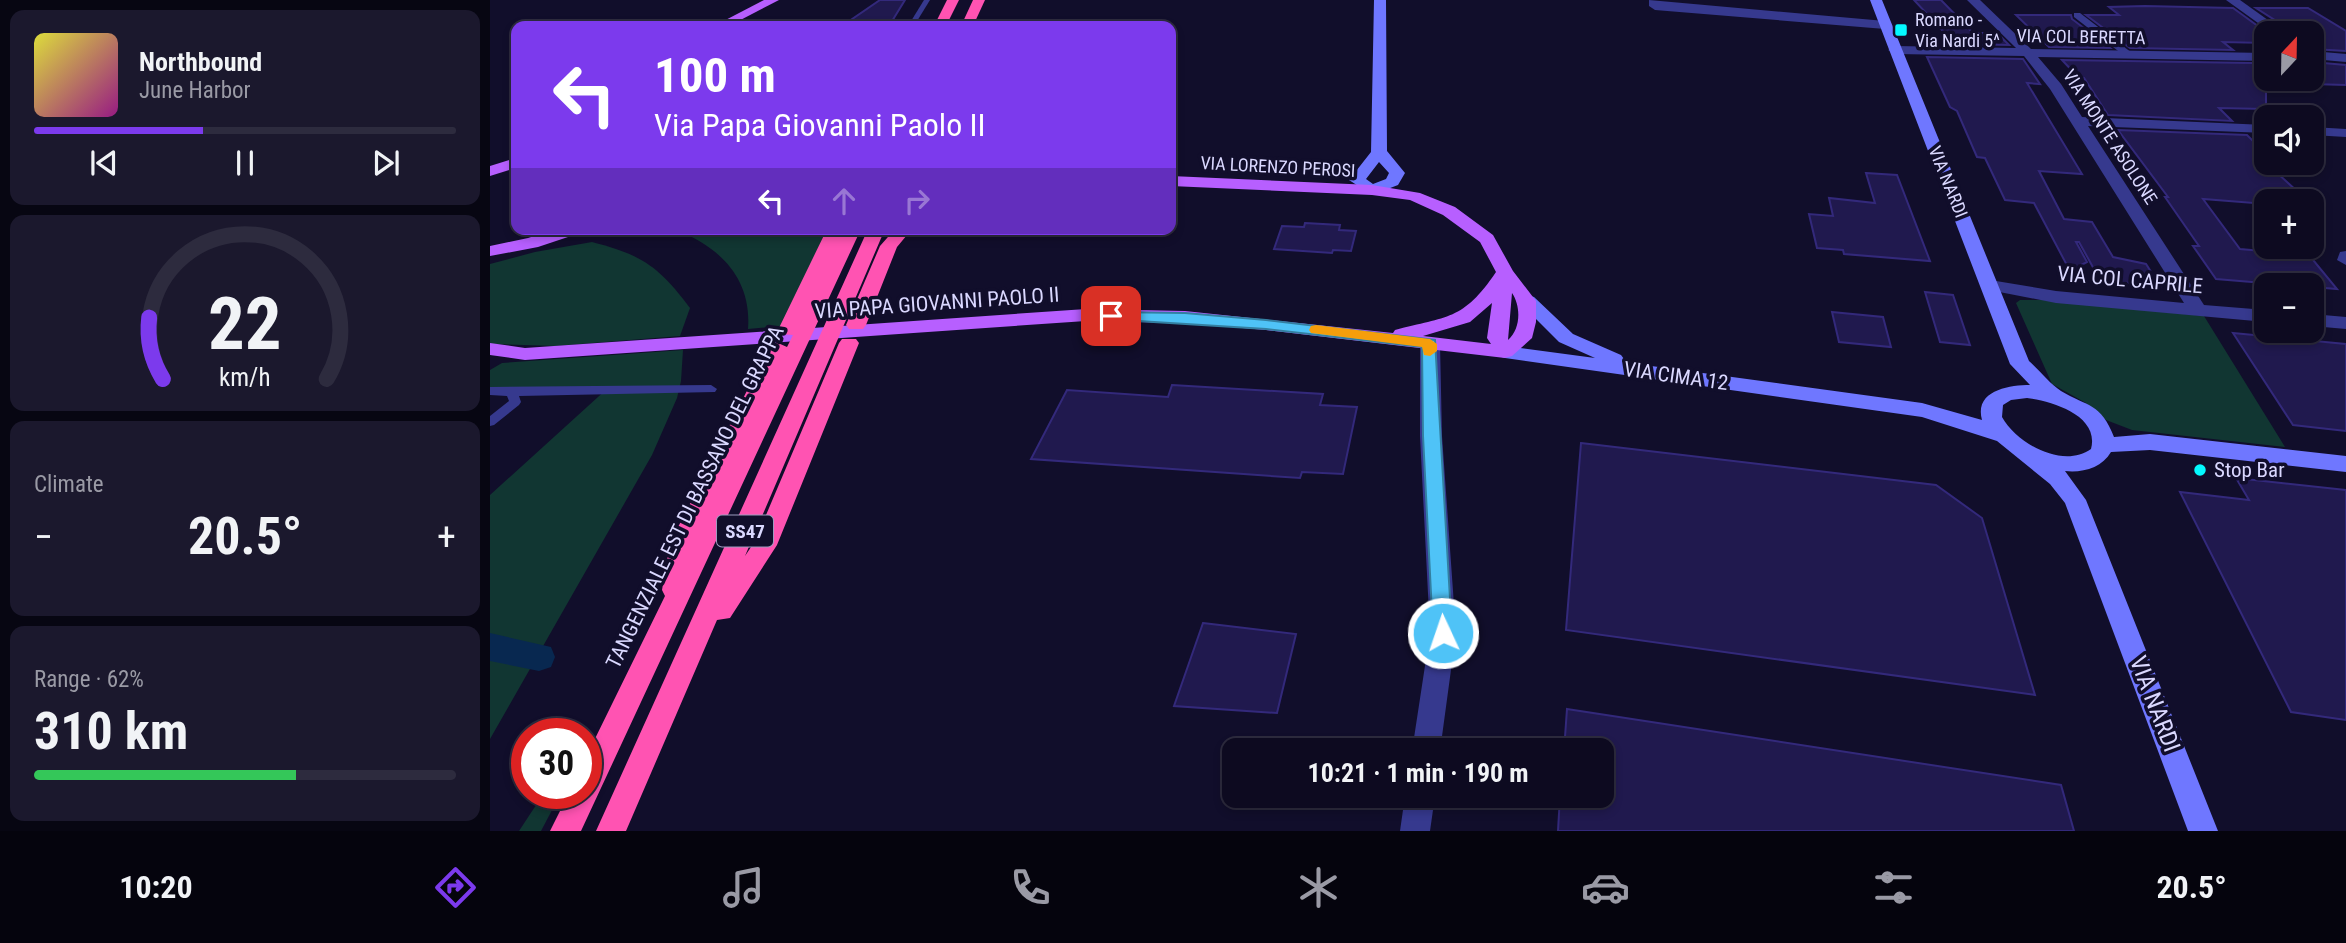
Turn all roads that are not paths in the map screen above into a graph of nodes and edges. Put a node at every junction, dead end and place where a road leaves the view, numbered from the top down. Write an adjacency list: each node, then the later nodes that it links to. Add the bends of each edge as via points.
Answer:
1 (773, 0): 12 (main road)
2 (927, 0): 13 (lane)
3 (953, 0): 14 (highway)
4 (962, 0): 15 (highway)
5 (979, 0): 16 (highway)
6 (1380, 0): 29 (main road)
7 (1655, 0): 18 (street, via 1656,6)
8 (1875, 0): 18 (main road, VIA NARDI)
9 (1973, 0): 20 (street, VIA MONTE ASOLONE)
10 (2232, 0): 17 (street)
11 (2077, 15): 21 (lane)
12 (730, 21)
13 (914, 21)
14 (942, 21)
15 (952, 21)
16 (969, 21)
17 (2263, 21)
18 (1885, 25): 19 (main road, VIA NARDI)
19 (1895, 50): 20 (street, VIA COL BERETTA); 43 (main road, VIA NARDI)
20 (2029, 54): 21 (street, VIA COL BERETTA); 25 (street, VIA MONTE ASOLONE)
21 (2129, 55): 22 (street, VIA COL BERETTA)
22 (2254, 57)
23 (2324, 57): 24 (street)
24 (2346, 58)
25 (2078, 121): 26 (street); 45 (street, VIA MONTE ASOLONE)
26 (2254, 128)
27 (2324, 132): 28 (street)
28 (2346, 133)
29 (1379, 152): 33 (main road, VIA LORENZO PEROSI, via 1357,180); 33 (main road, via 1397,173 1392,182)
30 (511, 165): 31 (main road)
31 (490, 171)
32 (1176, 181): 33 (main road, VIA LORENZO PEROSI)
33 (1372, 190): 42 (main road, via 1414,196 1449,211 1487,239)
34 (553, 235): 39 (main road)
35 (833, 235): 71 (highway, SS47, via 682,543)
36 (850, 235): 71 (highway, TANGENZIALE EST DI BASSANO DEL GRAPPA / SS47)
37 (874, 235): 72 (highway, SS47)
38 (899, 235): 72 (highway, SS47, via 889,246 765,545)
39 (511, 248): 40 (main road); 41 (main road)
40 (490, 251)
41 (490, 258)
42 (1505, 271): 44 (main road); 49 (main road, via 1483,306 1468,317); 52 (main road, via 1497,338)
43 (1990, 285): 45 (street, VIA COL CAPRILE, via 2056,297); 53 (main road, VIA NARDI)
44 (1527, 300): 52 (main road, via 1522,338); 54 (main road, via 1566,338)
45 (2197, 309): 46 (street, VIA COL CAPRILE)
46 (2254, 315)
47 (2324, 321): 48 (street)
48 (2346, 323)
49 (1385, 337): 50 (main road, VIA PAPA GIOVANNI PAOLO II); 51 (main road, VIA PAPA GIOVANNI PAOLO II, via 1185,317 1086,315 525,354)
50 (1430, 344): 52 (main road, VIA CIMA 12); 73 (street, via 1443,633)
51 (490, 349)
52 (1505, 352): 54 (main road, VIA CIMA 12)
53 (2020, 364): 58 (main road); 59 (main road)
54 (1649, 372): 61 (main road, VIA CIMA 12)
55 (711, 389): 57 (lane)
56 (490, 391): 57 (lane)
57 (511, 392): 63 (lane, via 515,402)
58 (2012, 392): 59 (main road); 60 (main road)
59 (2055, 397): 62 (main road)
60 (1993, 402): 61 (main road); 64 (main road, via 1991,416)
61 (1922, 410): 64 (main road)
62 (2095, 421): 65 (main road); 66 (main road)
63 (490, 422)
64 (2001, 435): 67 (main road)
65 (2150, 442): 66 (main road); 69 (main road)
66 (2104, 445): 68 (main road, via 2097,456)
67 (2027, 452): 68 (main road, via 2053,461); 70 (main road, via 2058,478)
68 (2086, 461): 70 (main road, via 2078,471)
69 (2346, 464)
70 (2075, 500): 80 (main road, VIA NARDI)
71 (668, 619): 74 (highway, TANGENZIALE EST DI BASSANO DEL GRAPPA / SS47)
72 (691, 656): 78 (highway, SS47)
73 (1428, 738)
74 (602, 756)
75 (1418, 808): 79 (street)
76 (576, 809): 77 (highway, TANGENZIALE EST DI BASSANO DEL GRAPPA / SS47)
77 (565, 831)
78 (611, 831)
79 (1415, 831)
80 (2203, 831)

